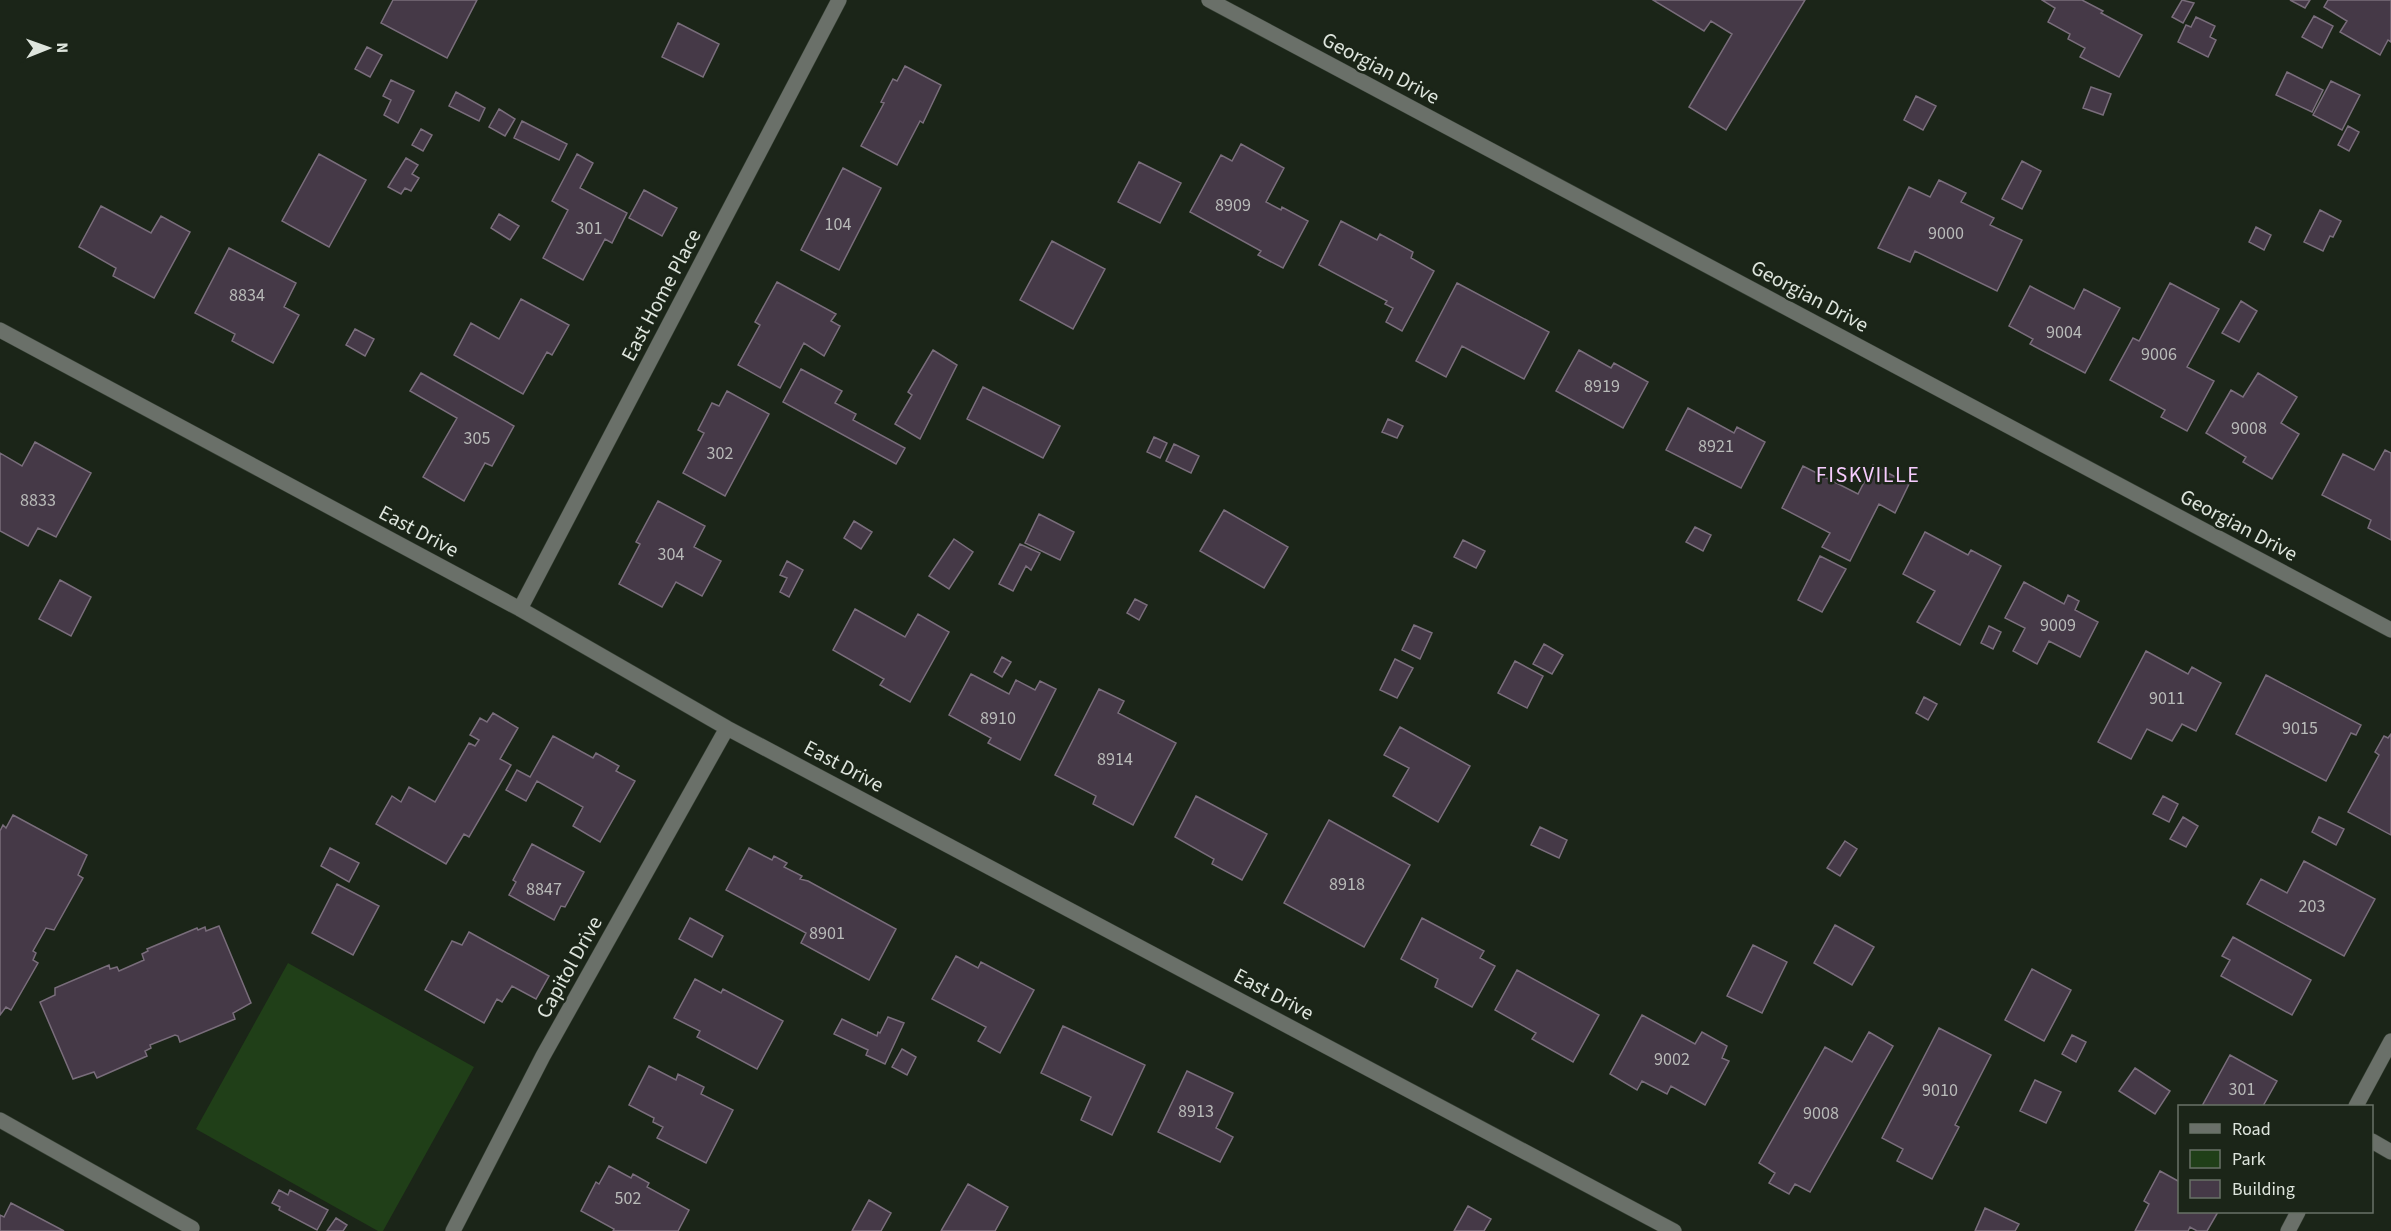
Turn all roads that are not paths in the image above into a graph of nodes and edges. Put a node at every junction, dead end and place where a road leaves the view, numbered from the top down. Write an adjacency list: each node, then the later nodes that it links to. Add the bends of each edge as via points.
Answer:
1 (839, 0): 4 (street, East Home Place)
2 (1209, 0): 5 (street, Georgian Drive)
3 (0, 330): 4 (street, East Drive)
4 (519, 609): 6 (street, East Drive)
5 (2391, 630)
6 (727, 728): 14 (street, Capitol Drive, via 543,1056); 15 (street, East Drive)
7 (2391, 1041): 8 (street)
8 (2357, 1105)
9 (0, 1120): 13 (street, via 192,1228)
10 (2373, 1142): 11 (street)
11 (2391, 1152)
12 (2297, 1213): 16 (street)
13 (191, 1231)
14 (453, 1231)
15 (1674, 1231)
16 (2288, 1231)

